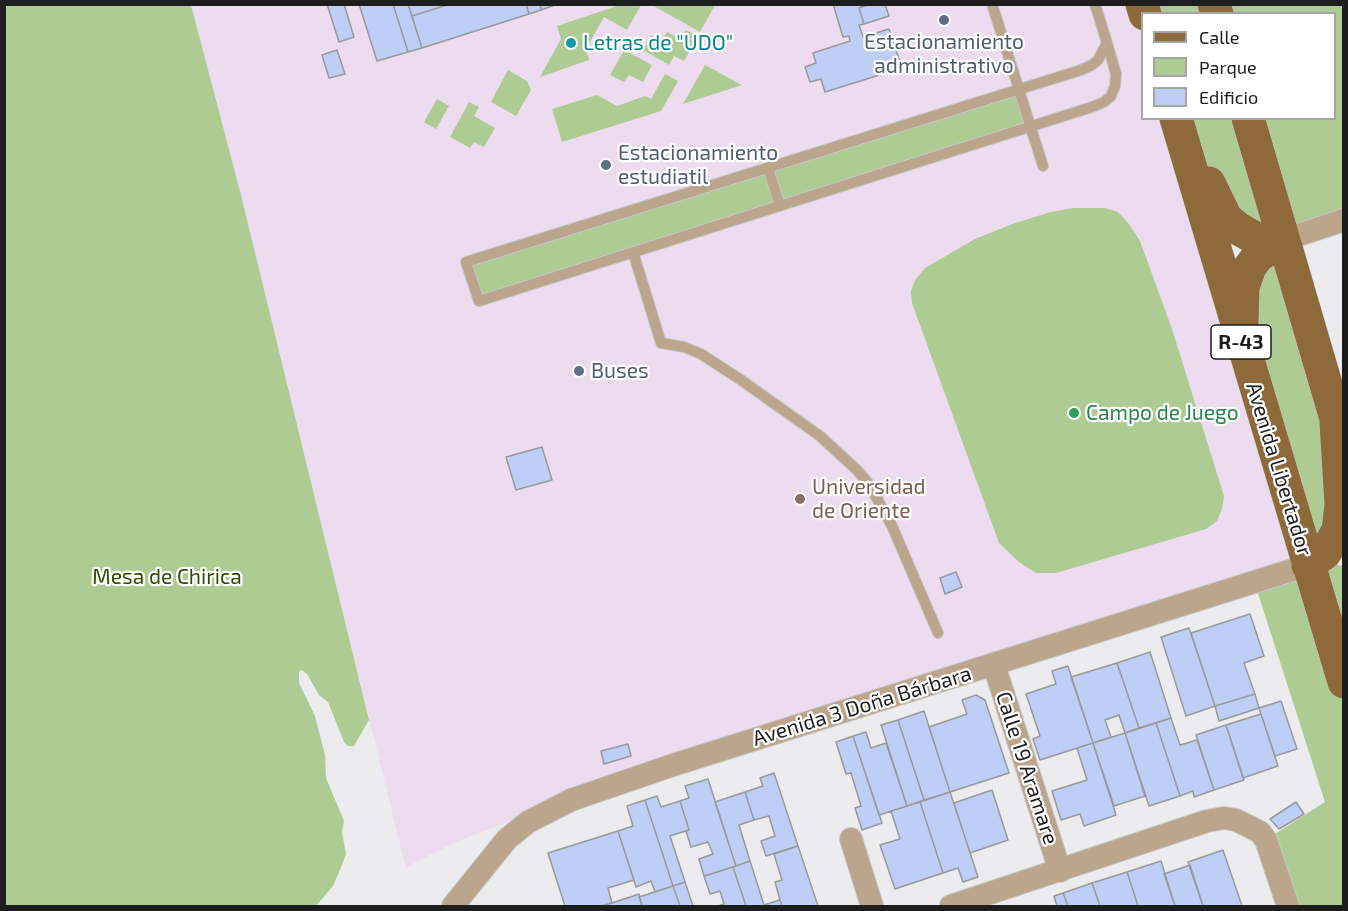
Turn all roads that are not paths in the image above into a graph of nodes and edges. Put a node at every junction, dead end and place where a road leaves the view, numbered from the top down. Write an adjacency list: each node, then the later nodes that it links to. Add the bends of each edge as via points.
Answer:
1 (992, 4): 4 (lane)
2 (1095, 4): 3 (lane)
3 (1107, 43): 4 (lane, via 1092,65); 8 (lane, via 1116,74 1110,96 1092,107)
4 (1018, 90): 8 (lane); 10 (lane)
5 (1177, 120): 15 (main road, Avenida Libertador / R-43)
6 (1189, 120): 13 (main road, via 1208,181 1226,218 1255,238)
7 (1249, 120): 13 (main road)
8 (1030, 127): 9 (lane); 11 (lane)
9 (1042, 166)
10 (768, 168): 11 (lane); 14 (lane, via 466,262 479,301)
11 (780, 206): 14 (lane)
12 (1344, 220): 13 (street)
13 (1283, 240): 15 (main road, via 1258,256 1250,267 1243,287); 16 (main road)
14 (633, 252): 21 (lane, via 661,343 700,354 741,380 820,436 869,484 906,555)
15 (1242, 345): 19 (main road, Avenida Libertador / R-43)
16 (1315, 350): 17 (street); 18 (main road)
17 (1344, 381)
18 (1340, 432): 19 (main road, via 1338,530 1325,553)
19 (1308, 566): 20 (main road, via 1327,562); 22 (street, Avenida 3 Doña Bárbara); 23 (main road, Avenida Libertador / R-43)
20 (1344, 566)
21 (938, 633)
22 (994, 665): 25 (street, Calle 19 Aramare); 26 (street, Avenida 3 Doña Bárbara, via 571,800 533,819 507,839)
23 (1344, 682)
24 (851, 839): 27 (street)
25 (1060, 871): 28 (street); 29 (street, via 1224,818 1246,824 1266,840)
26 (453, 906)
27 (872, 906)
28 (951, 906)
29 (1288, 906)

